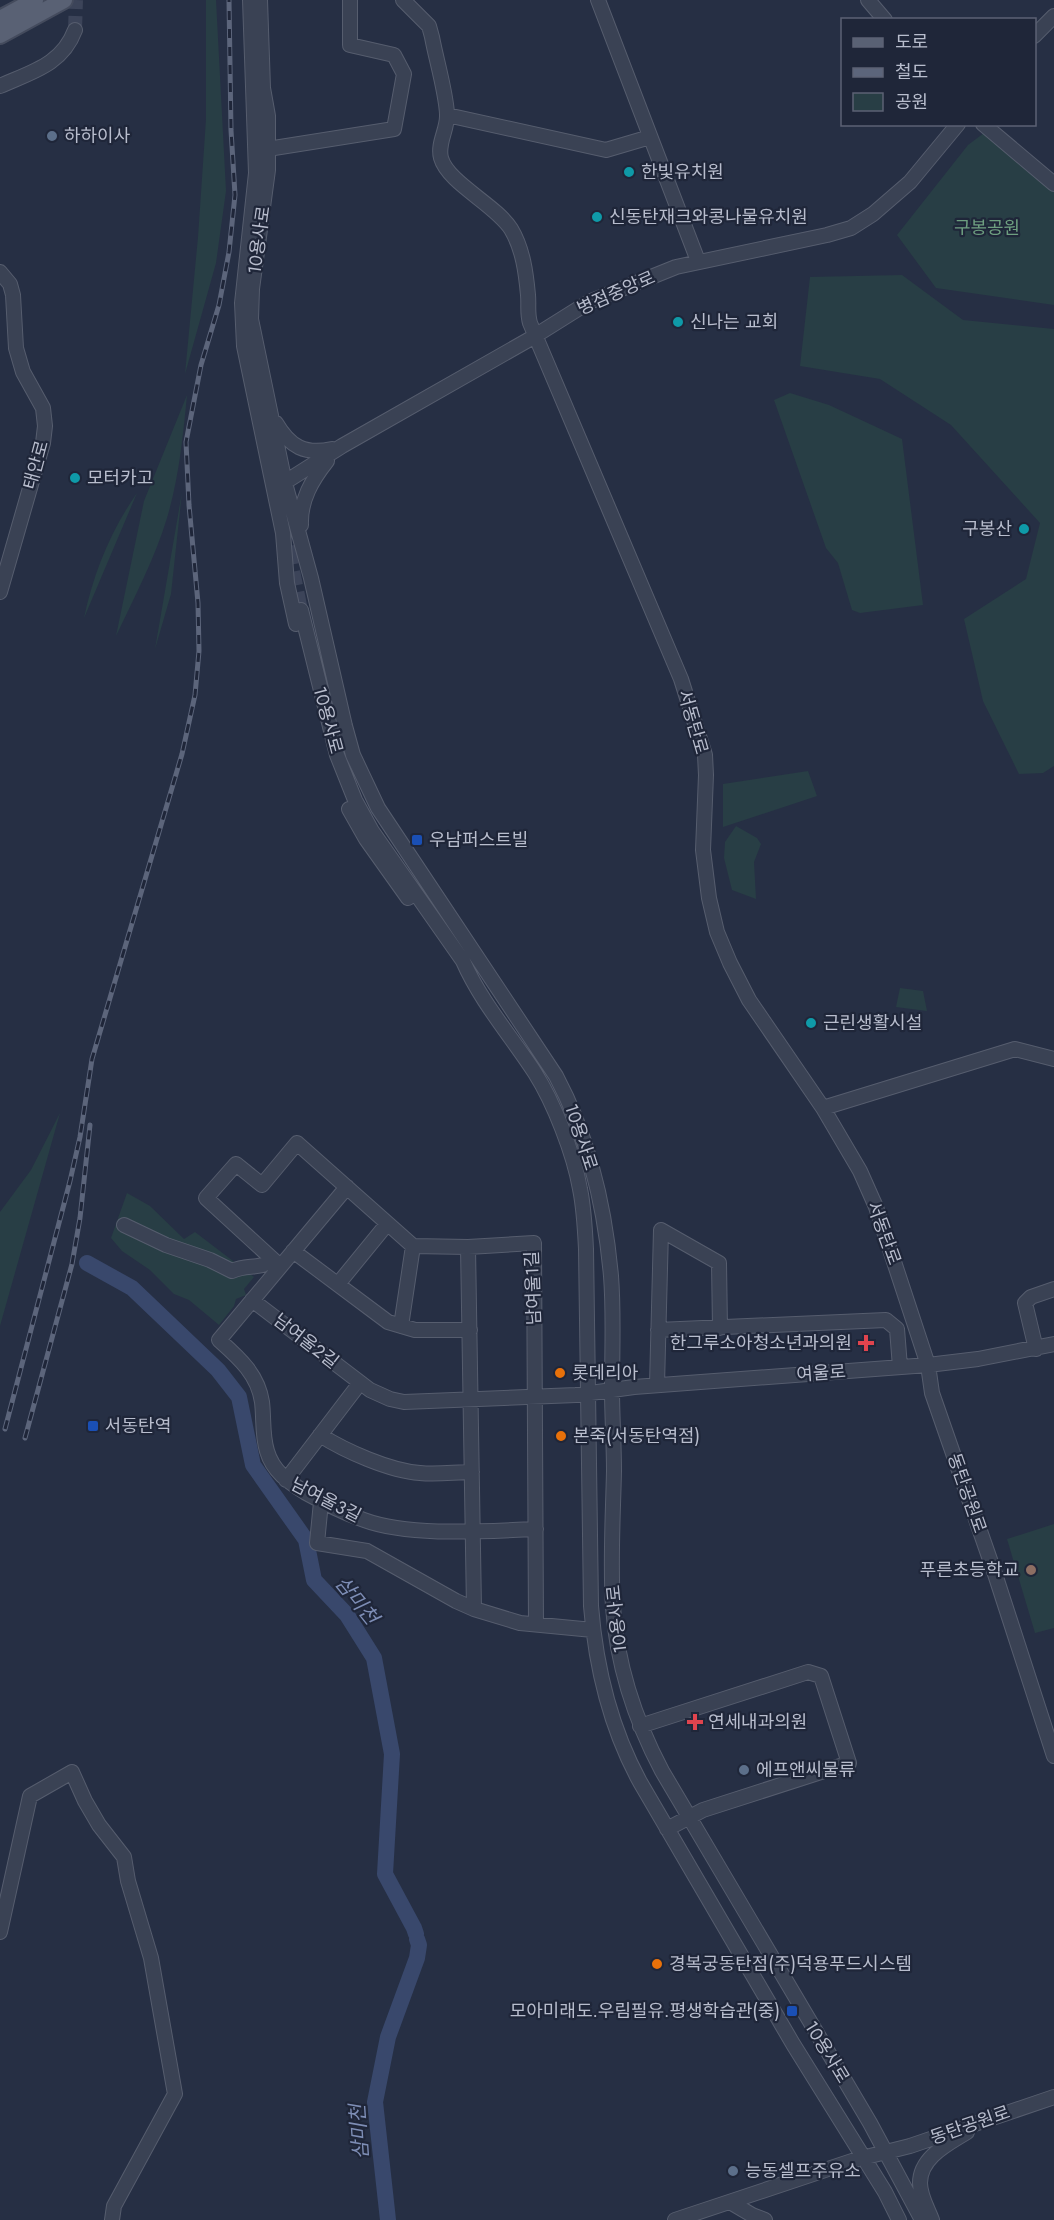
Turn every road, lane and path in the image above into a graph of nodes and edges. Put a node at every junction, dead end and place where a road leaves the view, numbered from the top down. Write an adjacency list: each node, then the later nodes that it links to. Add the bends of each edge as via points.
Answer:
1 (35, 0): 11 (main road)
2 (64, 0): 13 (main road)
3 (250, 0): 20 (street, 10용사로)
4 (260, 0): 20 (street, 10용사로, via 263,88 268,116)
5 (350, 0): 20 (street, via 350,45 394,55 404,74 394,129 274,148)
6 (403, 0): 16 (street, via 429,26)
7 (598, 0): 19 (street)
8 (868, 0): 10 (street)
9 (1054, 16): 14 (street)
10 (883, 18)
11 (0, 19)
12 (75, 30): 15 (street, via 59,57)
13 (0, 35)
14 (1036, 35)
15 (0, 86)
16 (447, 115): 19 (street, via 606,150); 24 (street, 서동탄로, via 441,159 455,179 510,228 519,243 528,315)
17 (956, 126): 22 (street, 병점중앙로, via 910,182 851,228)
18 (985, 126): 21 (street)
19 (650, 137): 22 (street)
20 (262, 146): 25 (street, 10용사로, via 265,200 251,319); 27 (street, 10용사로, via 242,315 249,374)
21 (1054, 184)
22 (698, 261): 24 (street, 병점중앙로, via 589,302)
23 (0, 272): 31 (street, 태안로, via 10,284 16,348 23,372 43,408 45,426)
24 (536, 335): 26 (street, 병점중앙로); 35 (street, 서동탄로, via 681,679 700,737 706,775 703,850 717,932 749,1000)
25 (267, 398): 26 (street, via 276,424 299,447 316,452); 27 (street, 10용사로)
26 (342, 446): 27 (street, 병점중앙로); 28 (street, via 317,474 305,496 301,515)
27 (280, 486): 28 (street, 10용사로); 30 (street, 10용사로)
28 (303, 548): 29 (street, 10용사로)
29 (311, 578): 30 (street, via 299,573); 32 (street, 10용사로, via 345,726 364,782)
30 (287, 583): 33 (street, 10용사로, via 323,741 348,806 366,840 456,966)
31 (0, 592)
32 (485, 971): 33 (street, 10용사로, via 469,957 361,799 343,754 304,609 337,755 355,800 372,831 463,961); 56 (street, 10용사로, via 556,1076 583,1136 611,1274)
33 (471, 981): 57 (street, 10용사로, via 536,1074 577,1173 586,1249)
34 (1054, 1059): 35 (street, via 1015,1049)
35 (823, 1108): 52 (street, 서동탄로, via 876,1207)
36 (346, 1187): 37 (street); 41 (street); 42 (street, via 297,1143 262,1185 236,1164 206,1198)
37 (387, 1224): 39 (street); 43 (street)
38 (124, 1225): 42 (street, via 232,1271)
39 (413, 1246): 40 (street, 남여울1길); 46 (street)
40 (468, 1246): 48 (street); 58 (street, 남여울1길, via 534,1243)
41 (293, 1251): 42 (street); 43 (street)
42 (277, 1263): 45 (street)
43 (338, 1284): 46 (street, via 388,1322)
44 (1054, 1289): 51 (street, via 1025,1303)
45 (252, 1300): 54 (street, 남여울2길); 62 (street, 남여울3길, via 219,1340 252,1372 262,1402 267,1452 274,1468)
46 (401, 1326): 48 (street, via 415,1330)
47 (720, 1328): 49 (street); 49 (street, via 719,1263 661,1230); 53 (street, via 886,1320 897,1329)
48 (470, 1330): 59 (street)
49 (657, 1330): 55 (street)
50 (1054, 1344): 51 (street, 여울로)
51 (1036, 1349): 52 (street, 여울로)
52 (928, 1365): 53 (street, 여울로); 70 (street, 동탄공원로, via 932,1394)
53 (900, 1367): 55 (street, 여울로)
54 (360, 1383): 59 (street, 남여울2길, via 404,1402); 60 (street)
55 (657, 1385): 56 (street, 여울로)
56 (612, 1390): 57 (street, 여울로); 69 (street, 10용사로, via 613,1606 623,1673)
57 (587, 1393): 58 (street, 남여울2길); 68 (street, 10용사로)
58 (535, 1397): 59 (street, 남여울2길); 64 (street)
59 (471, 1400): 61 (street)
60 (320, 1435): 61 (street, via 373,1461 419,1473); 62 (street)
61 (472, 1472): 65 (street)
62 (286, 1480): 63 (street, 남여울3길)
63 (321, 1502): 65 (street, 남여울3길, via 365,1521 411,1529); 66 (street, 10용사로, via 317,1543 367,1551)
64 (536, 1529): 65 (street, 남여울3길); 67 (street)
65 (473, 1531): 66 (street)
66 (474, 1609): 67 (street, 10용사로)
67 (536, 1624): 68 (street, 10용사로)
68 (593, 1630): 72 (street, 10용사로, via 600,1679 618,1737)
69 (640, 1726): 71 (street, 10용사로); 71 (street, via 808,1672 821,1676 849,1763)
70 (1054, 1756)
71 (688, 1818): 72 (street); 76 (street, 10용사로)
72 (667, 1829): 77 (street, 10용사로)
73 (0, 1932): 79 (street, via 30,1796 72,1772 99,1825 124,1857 152,1958 175,2094 114,2206)
74 (1054, 2097): 75 (street, 동탄공원로)
75 (988, 2118): 76 (street, 동탄공원로); 84 (street, via 939,2148 927,2164 920,2181)
76 (885, 2151): 77 (street, 동탄공원로); 83 (street, 10용사로)
77 (863, 2158): 78 (street, 동탄공원로); 82 (street, 10용사로)
78 (730, 2202): 80 (street, 동탄공원로); 81 (street)
79 (112, 2220)
80 (675, 2220)
81 (765, 2220)
82 (899, 2220)
83 (922, 2220)
84 (932, 2220)

